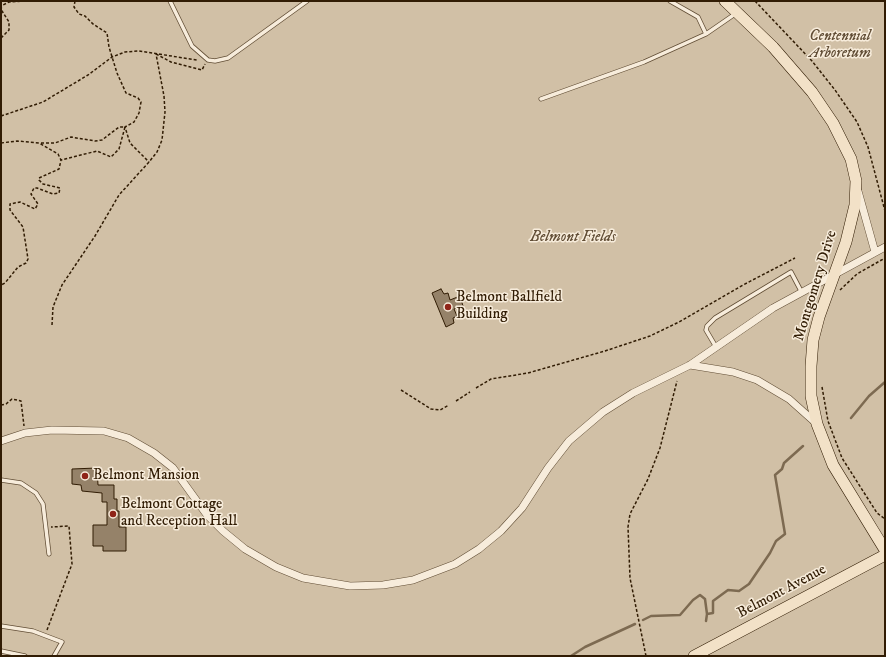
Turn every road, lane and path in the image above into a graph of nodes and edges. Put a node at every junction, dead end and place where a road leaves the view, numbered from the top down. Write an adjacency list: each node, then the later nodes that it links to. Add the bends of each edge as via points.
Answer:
1 (25, 1): 10 (path, via 9,2 1,6 9,22 9,30)
2 (76, 1): 12 (path, via 74,8 79,14 107,33)
3 (170, 1): 13 (lane, via 192,46)
4 (307, 1): 13 (lane, via 228,58)
5 (670, 1): 9 (lane, via 698,17)
6 (725, 1): 8 (main road, Montgomery Drive)
7 (755, 1): 23 (path, via 812,61 853,117 868,147)
8 (737, 12): 9 (lane); 22 (main road, Montgomery Drive, via 787,63 823,106 847,148)
9 (706, 34): 15 (lane, via 644,62)
10 (1, 38)
11 (156, 54): 12 (path, via 132,51); 13 (path); 14 (path, via 172,62); 21 (path, via 164,96 164,127 159,146)
12 (112, 57): 16 (path, via 43,102); 17 (path, via 126,93 142,102 137,117)
13 (208, 60)
14 (202, 70)
15 (542, 99)
16 (1, 116)
17 (126, 127): 19 (path, via 119,128 102,140 71,137 55,143); 20 (path, via 119,149 111,157 97,151); 21 (path, via 130,143)
18 (1, 143): 19 (path)
19 (39, 143): 20 (path, via 58,154)
20 (61, 160): 29 (path, via 59,168 38,180 43,184 60,188 59,193 53,194 34,188 31,194 38,204 35,209 20,202 10,204 10,210 23,227 28,259)
21 (149, 162): 32 (path, via 119,195 62,285 53,306)
22 (856, 181): 25 (street, Montgomery Drive); 28 (main road, Montgomery Drive, via 852,221)
23 (885, 211)
24 (885, 247): 25 (street)
25 (875, 252): 28 (street)
26 (796, 258): 37 (path, via 650,336 528,373 491,379)
27 (885, 258): 31 (path, via 857,274)
28 (835, 275): 30 (street); 43 (main road, Montgomery Drive, via 816,326 812,352 810,380)
29 (1, 285)
30 (801, 291): 33 (street); 33 (lane, via 791,272 715,318 706,330)
31 (839, 291)
32 (52, 325)
33 (716, 347): 34 (street)
34 (690, 365): 35 (street); 43 (street, via 732,372 757,380 789,399)
35 (678, 370): 44 (street, via 628,396 579,431 548,468 522,508 501,531 479,549 455,564 428,575 383,585 350,586 320,582 290,573 260,558 223,531 207,515 181,478 164,461 128,438 115,433 92,430); 57 (path, via 672,405 660,448 630,514 628,527 630,578)
36 (822, 386): 47 (path, via 828,421 842,458 877,513)
37 (476, 388)
38 (401, 390): 42 (path, via 432,409 440,410)
39 (470, 392): 40 (path)
40 (456, 401)
41 (1, 405): 44 (path, via 12,399 21,401)
42 (449, 405)
43 (817, 424): 49 (main road, Montgomery Drive, via 833,465)
44 (25, 433): 45 (street)
45 (1, 440)
46 (1, 480): 48 (lane, via 21,483 36,493 43,504)
47 (885, 519)
48 (47, 528): 50 (lane); 53 (path, via 69,526 72,564)
49 (885, 550)
50 (49, 554)
51 (885, 555): 58 (main road, Belmont Avenue)
52 (1, 626): 53 (lane)
53 (45, 635): 56 (lane, via 62,642)
54 (1, 651): 55 (lane)
55 (25, 656)
56 (54, 656)
57 (646, 656)
58 (694, 656)

